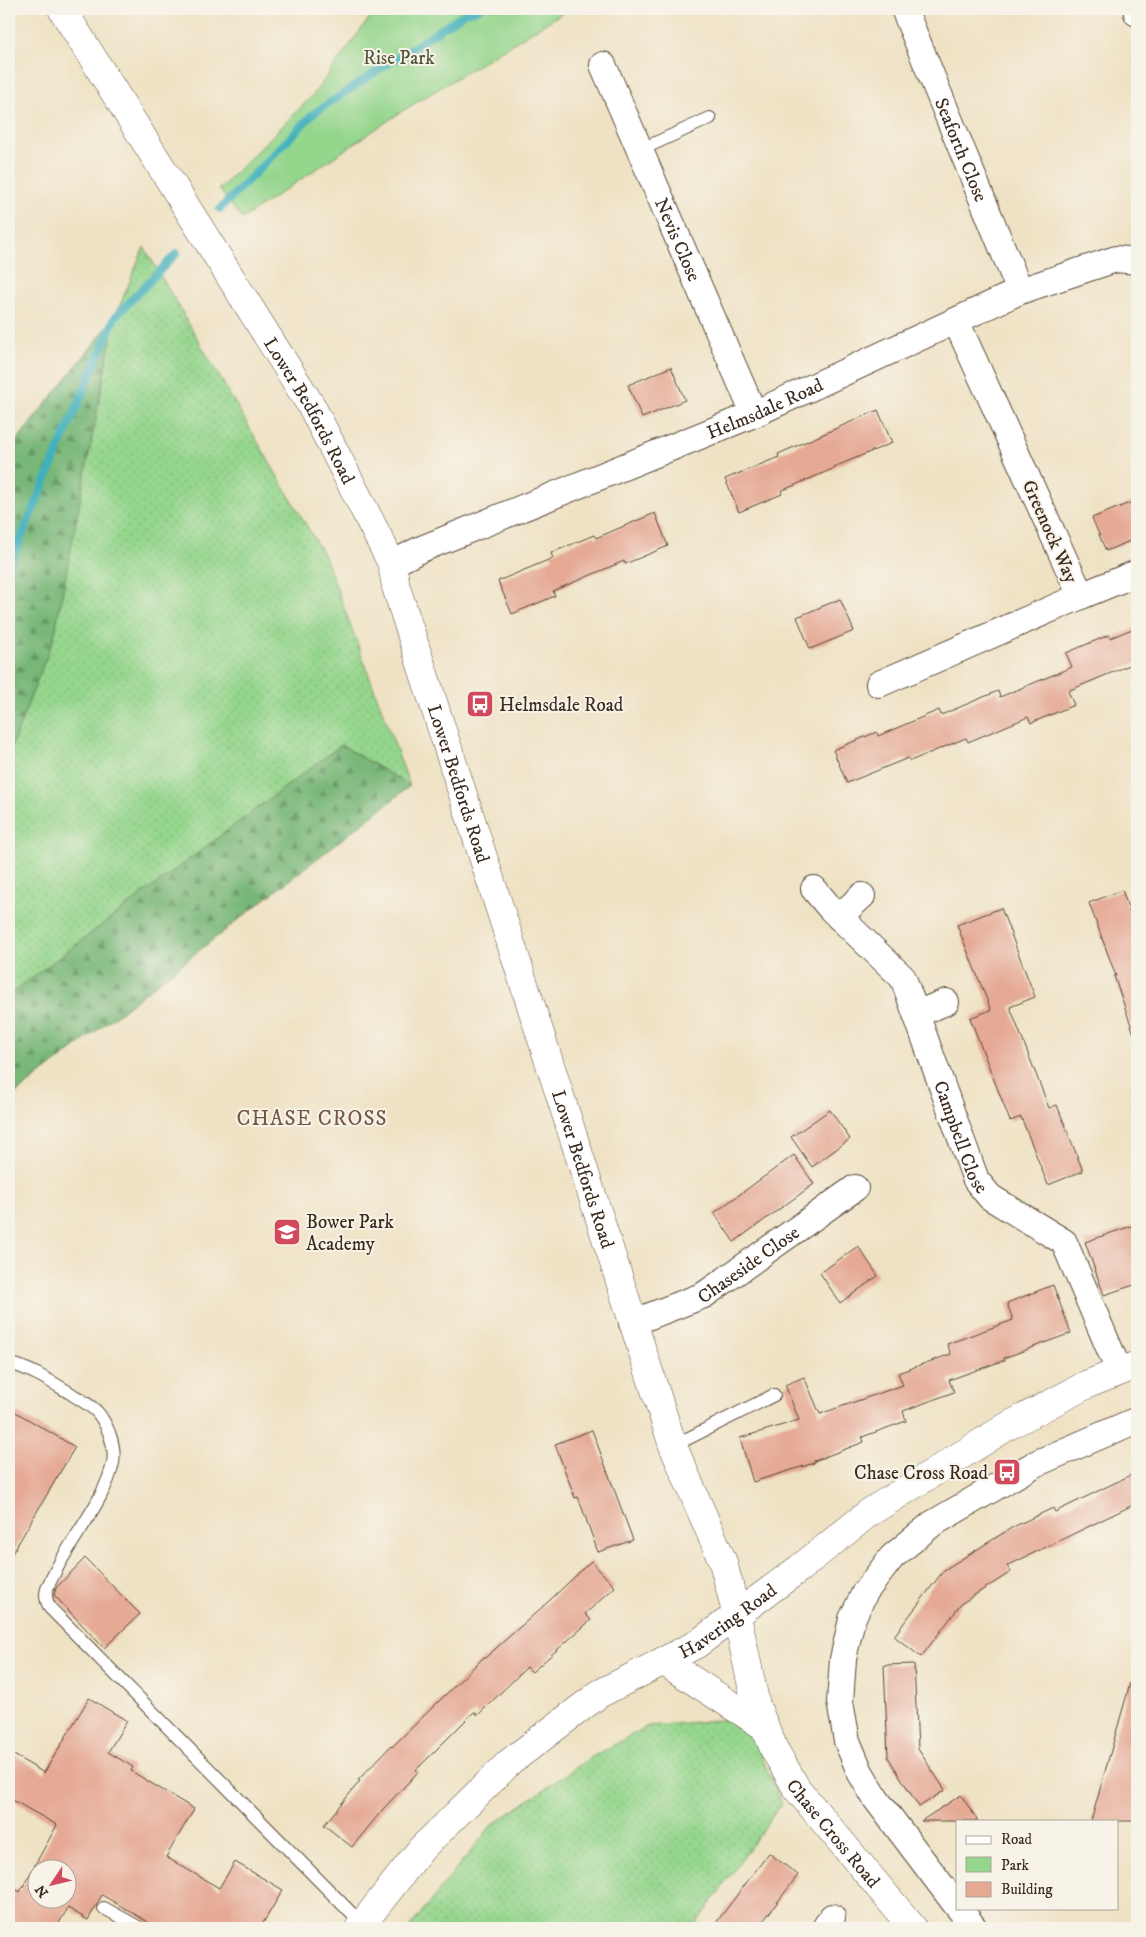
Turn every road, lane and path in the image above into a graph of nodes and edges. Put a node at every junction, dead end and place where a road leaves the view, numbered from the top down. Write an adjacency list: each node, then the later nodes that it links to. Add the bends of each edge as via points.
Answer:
1 (62, 9): 10 (street, Lower Bedfords Road, via 312,407)
2 (904, 9): 7 (street, Seaforth Close)
3 (603, 65): 5 (street, Nevis Close)
4 (710, 118): 5 (lane)
5 (640, 150): 9 (street, Nevis Close)
6 (1137, 261): 7 (street, Helmsdale Road, via 1116,259)
7 (1020, 291): 8 (street, Helmsdale Road)
8 (956, 321): 9 (street, Helmsdale Road); 12 (street, Greenock Way)
9 (754, 414): 10 (street, Helmsdale Road, via 419,550)
10 (392, 564): 20 (street, Lower Bedfords Road, via 396,587)
11 (1137, 573): 12 (street)
12 (1081, 596): 13 (street, Greenock Way)
13 (879, 684)
14 (814, 889): 16 (street, Campbell Close)
15 (862, 896): 16 (street)
16 (840, 917): 18 (street, Campbell Close, via 903,978)
17 (946, 1002): 18 (street)
18 (916, 1014): 22 (street, Campbell Close, via 976,1180 990,1197 1064,1242)
19 (855, 1188): 20 (street, Chaseside Close, via 704,1295)
20 (632, 1323): 25 (street, Lower Bedfords Road)
21 (9, 1363): 32 (lane, via 56,1385 97,1412 114,1447 113,1462 103,1490 45,1593 50,1608)
22 (1128, 1368): 26 (street, Havering Road, via 1088,1384 1008,1426 870,1512)
23 (774, 1395): 25 (lane)
24 (1137, 1420): 29 (street, via 1035,1464 932,1524 892,1557 865,1592 852,1619 843,1659 840,1702 847,1740 876,1799)
25 (673, 1446): 26 (street, Lower Bedfords Road, via 724,1562)
26 (737, 1616): 27 (street, Havering Road, via 697,1644); 28 (street, Chase Cross Road, via 756,1705)
27 (663, 1662): 28 (street); 32 (street, Havering Road, via 599,1694 510,1762 422,1848)
28 (765, 1727): 34 (street, Chase Cross Road, via 797,1789)
29 (956, 1904)
30 (104, 1908): 33 (lane)
31 (960, 1910): 35 (street)
32 (361, 1926)
33 (140, 1928)
34 (913, 1928)
35 (974, 1928)

